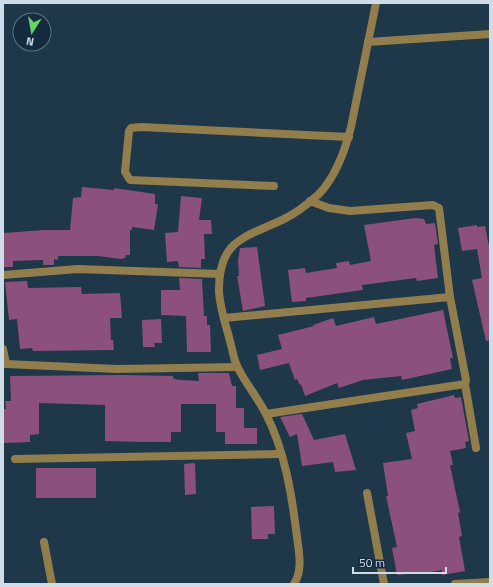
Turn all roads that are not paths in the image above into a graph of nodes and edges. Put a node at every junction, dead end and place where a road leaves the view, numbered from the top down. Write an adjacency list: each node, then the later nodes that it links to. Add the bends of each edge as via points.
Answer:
1 (376, 3): 3 (street)
2 (490, 34): 3 (street)
3 (368, 42): 4 (street)
4 (349, 137): 5 (street, via 141,127 131,128 129,131 125,172 130,180); 6 (street, via 334,172 319,194)
5 (274, 186)
6 (310, 201): 7 (street, via 292,214 251,232 234,244 224,257); 9 (street, via 350,212 437,206 441,212)
7 (220, 274): 8 (street, via 78,269); 10 (street, via 220,298)
8 (3, 275)
9 (450, 297): 10 (street); 13 (street)
10 (224, 318): 12 (street)
11 (3, 349): 12 (street, via 6,364 117,369)
12 (237, 367): 14 (street)
13 (465, 384): 14 (street); 15 (street)
14 (266, 414): 16 (street)
15 (476, 448)
16 (281, 454): 17 (street); 22 (street, via 294,512 298,550 300,570)
17 (15, 459)
18 (367, 493): 23 (street)
19 (44, 542): 21 (street)
20 (490, 582): 24 (street)
21 (52, 584)
22 (294, 584)
23 (384, 584)
24 (454, 584)

